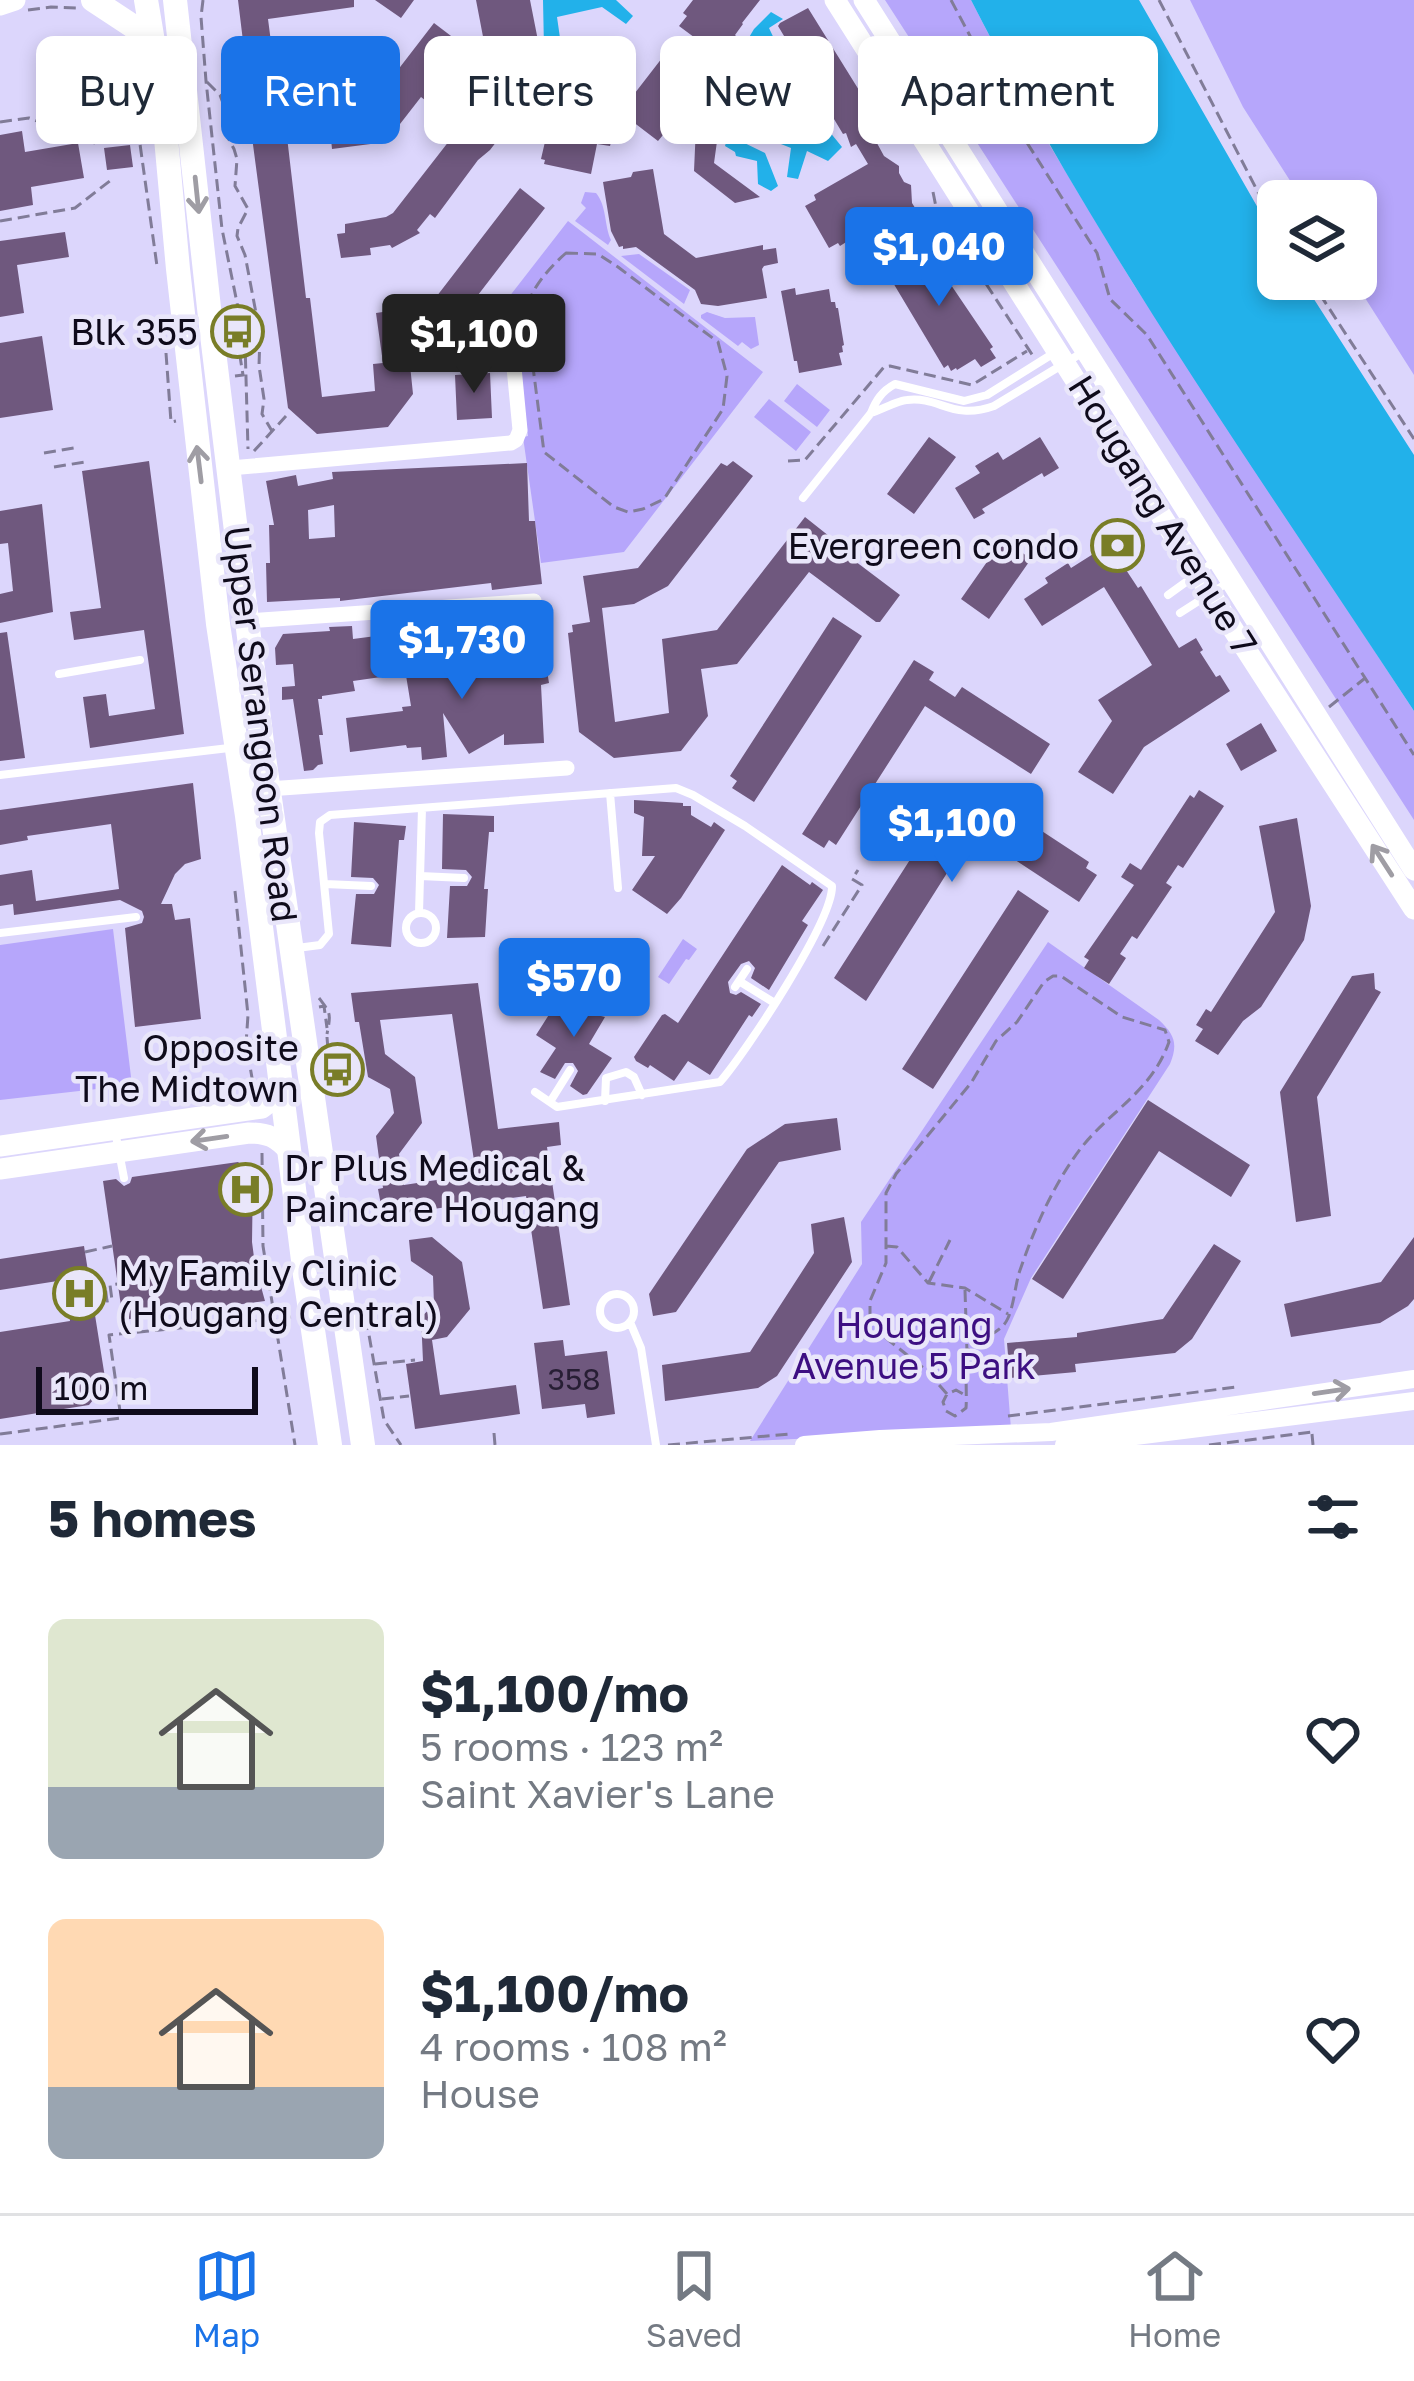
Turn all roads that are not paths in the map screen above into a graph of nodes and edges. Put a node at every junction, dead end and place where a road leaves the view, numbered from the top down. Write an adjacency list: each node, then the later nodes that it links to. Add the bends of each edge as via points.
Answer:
1 (146, 0): 10 (main road, Upper Serangoon Road)
2 (176, 0): 11 (main road, Upper Serangoon Road)
3 (188, 0): 12 (main road)
4 (835, 0): 15 (main road, Hougang Avenue 7)
5 (864, 0): 15 (main road, Hougang Avenue 7)
6 (85, 4): 9 (main road)
7 (0, 5): 8 (main road)
8 (20, 5)
9 (139, 36)
10 (152, 36)
11 (180, 36)
12 (180, 36)
13 (166, 144): 29 (main road, Upper Serangoon Road, one-way to 13)
14 (191, 144): 18 (main road, Upper Serangoon Road, one-way to 18)
15 (1072, 350): 17 (lane, via 979,411 912,399); 17 (lane, via 976,400 895,384); 20 (main road, Hougang Avenue 7); 22 (main road, Hougang Avenue 7)
16 (513, 357): 18 (street, via 520,430 511,443)
17 (871, 413): 19 (lane)
18 (230, 469): 26 (main road, Upper Serangoon Road)
19 (803, 498)
20 (1218, 559): 21 (main road, Hougang Avenue 7); 22 (lane)
21 (1231, 580): 22 (lane); 35 (main road, Hougang Avenue 7)
22 (1205, 584): 23 (lane); 25 (lane); 41 (main road, Hougang Avenue 7, one-way to 22)
23 (1168, 595)
24 (534, 601): 26 (street)
25 (1180, 613)
26 (248, 621): 32 (main road, Upper Serangoon Road)
27 (140, 660): 28 (lane)
28 (59, 674)
29 (237, 747): 31 (lane); 49 (main road, Upper Serangoon Road)
30 (567, 768): 32 (street)
31 (0, 775)
32 (268, 789): 45 (main road, Upper Serangoon Road)
33 (610, 793): 34 (lane); 40 (lane); 47 (lane, via 685,790 832,886 816,935)
34 (422, 808): 36 (lane); 38 (lane, via 326,816 319,833)
35 (1414, 870)
36 (420, 876): 37 (lane); 42 (lane)
37 (464, 878)
38 (324, 884): 39 (lane); 45 (lane, via 327,939)
39 (371, 886)
40 (619, 888)
41 (1414, 909)
42 (419, 913)
43 (136, 917): 44 (lane)
44 (0, 933)
45 (290, 950): 64 (main road, Upper Serangoon Road)
46 (746, 969): 47 (lane, via 737,984)
47 (773, 1002): 51 (lane, via 720,1082)
48 (570, 1070): 53 (lane)
49 (280, 1083): 55 (main road, via 262,1108); 56 (main road, Upper Serangoon Road)
50 (535, 1092): 53 (lane)
51 (642, 1095): 52 (lane); 52 (lane, via 626,1072 606,1078)
52 (605, 1101): 53 (lane)
53 (550, 1102)
54 (0, 1146): 55 (main road)
55 (115, 1149): 56 (main road, one-way to 55, via 267,1133); 57 (main road); 58 (lane)
56 (289, 1151): 66 (main road, Upper Serangoon Road)
57 (0, 1169)
58 (124, 1178)
59 (630, 1322): 59 (lane, via 604,1323 605,1297 627,1296); 69 (lane)
60 (1414, 1379): 62 (street, one-way to 60)
61 (1414, 1401): 62 (street)
62 (1286, 1407): 63 (street)
63 (1235, 1414): 65 (street); 71 (street)
64 (359, 1415): 67 (main road, Upper Serangoon Road); 68 (main road)
65 (880, 1442): 70 (street)
66 (329, 1444)
67 (363, 1445)
68 (379, 1445)
69 (656, 1445)
70 (804, 1445)
71 (1064, 1445)

